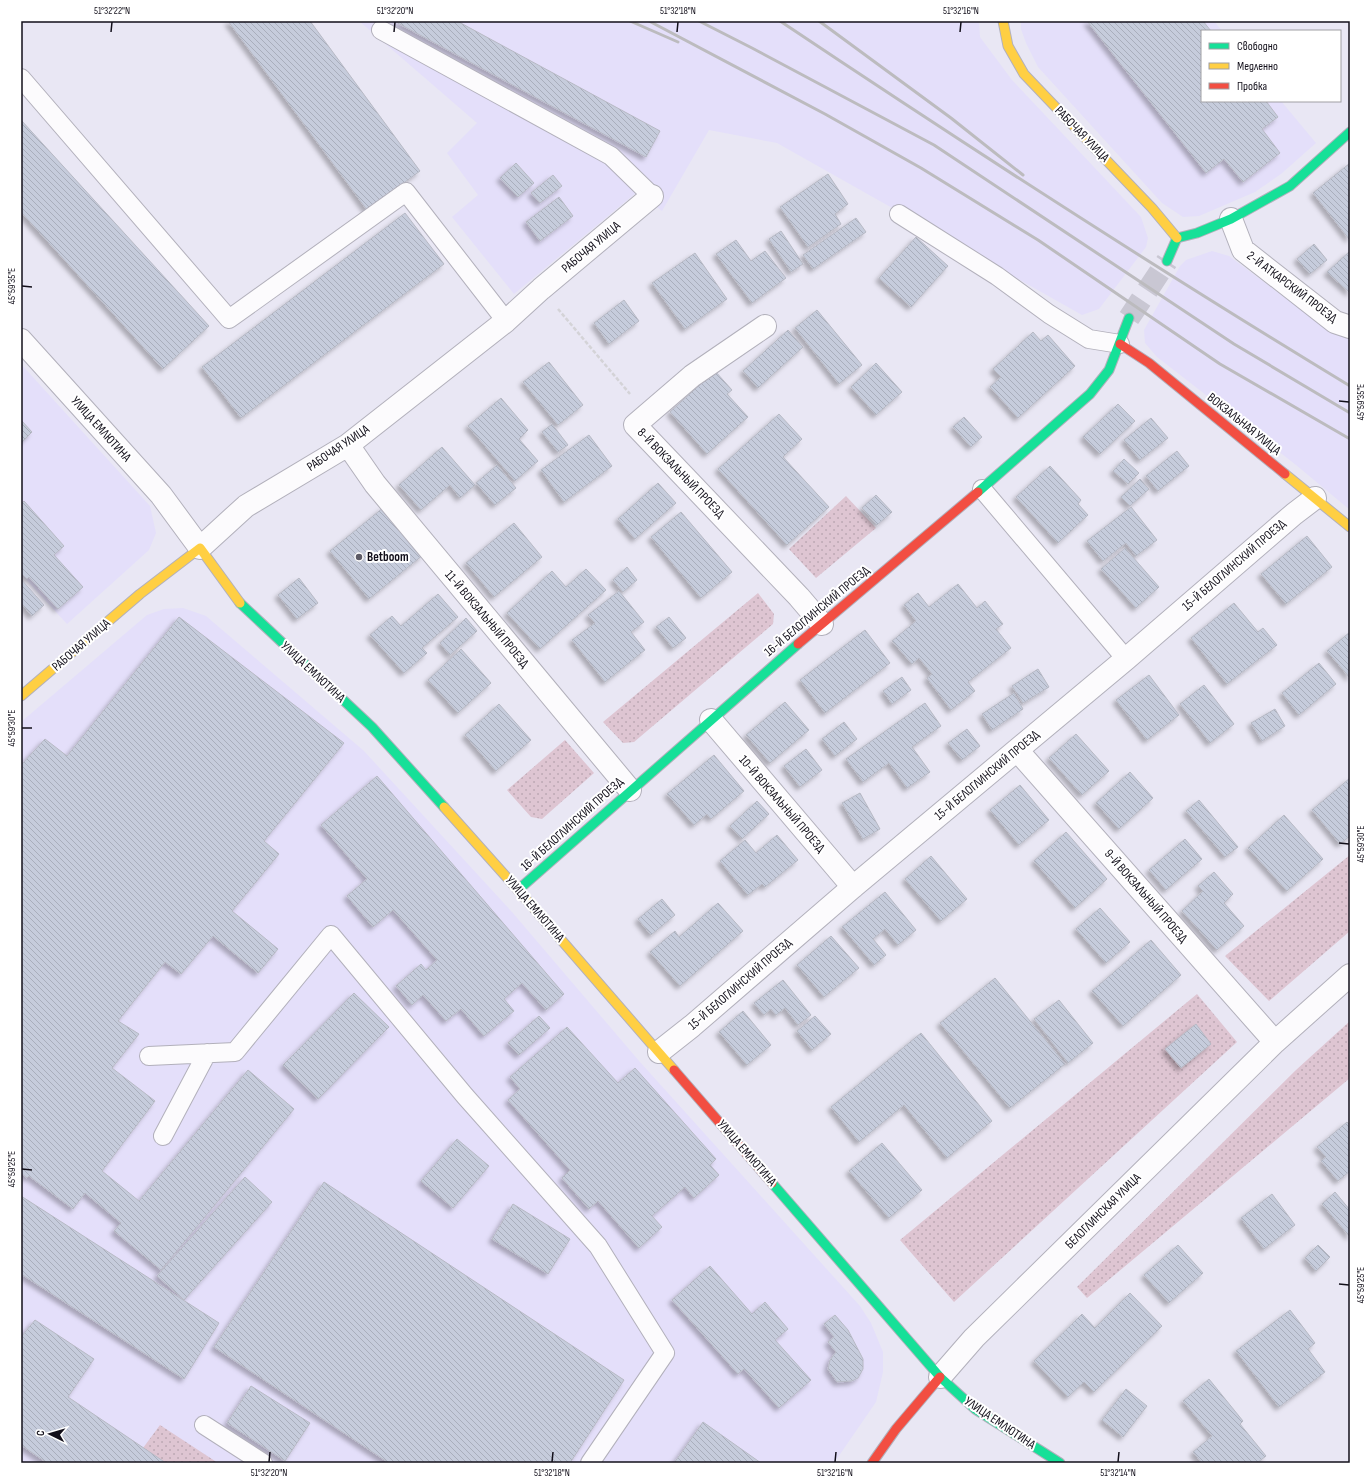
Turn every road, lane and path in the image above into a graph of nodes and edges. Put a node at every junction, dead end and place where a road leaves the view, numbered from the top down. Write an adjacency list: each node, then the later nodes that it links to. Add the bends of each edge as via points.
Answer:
1 (1003, 21): 8 (street, РАБОЧАЯ УЛИЦА, via 1008,46 1024,74 1152,208)
2 (380, 30): 5 (lane, via 610,156)
3 (21, 78): 12 (lane, via 229,319 406,192)
4 (1350, 132): 7 (street, via 1290,186)
5 (652, 196): 10 (street, РАБОЧАЯ УЛИЦА)
6 (899, 214): 16 (lane, via 997,276 1089,339)
7 (1231, 219): 8 (street, via 1198,233); 14 (street, 2-Й АТКАРСКИЙ ПРОЕЗД, via 1243,250 1335,322)
8 (1177, 238): 9 (street)
9 (1166, 261)
10 (541, 288): 12 (street, РАБОЧАЯ УЛИЦА); 17 (path)
11 (1129, 318): 16 (street, 16-Й БЕЛОГЛИНСКИЙ ПРОЕЗД)
12 (506, 321): 18 (street, РАБОЧАЯ УЛИЦА)
13 (765, 326): 17 (street, 8-Й ВОКЗАЛЬНЫЙ ПРОЕЗД, via 692,376)
14 (1350, 327)
15 (21, 340): 22 (street, УЛИЦА ЕМЛЮТИНА, via 161,495)
16 (1120, 344): 19 (street, 16-Й БЕЛОГЛИНСКИЙ ПРОЕЗД, via 1109,370 1090,394); 20 (street, ВОКЗАЛЬНАЯ УЛИЦА, via 1149,363)
17 (646, 415): 23 (street, 8-Й ВОКЗАЛЬНЫЙ ПРОЕЗД, via 635,425)
18 (348, 445): 22 (street, РАБОЧАЯ УЛИЦА, via 246,506); 28 (street, 11-Й ВОКЗАЛЬНЫЙ ПРОЕЗД, via 375,484)
19 (982, 490): 23 (street, 16-Й БЕЛОГЛИНСКИЙ ПРОЕЗД); 24 (lane)
20 (1315, 498): 21 (street, ВОКЗАЛЬНАЯ УЛИЦА); 24 (street, 15-Й БЕЛОГЛИНСКИЙ ПРОЕЗД)
21 (1350, 527)
22 (200, 548): 25 (street, РАБОЧАЯ УЛИЦА, via 140,594); 30 (street, УЛИЦА ЕМЛЮТИНА, via 243,607 372,727)
23 (822, 624): 26 (street, 16-Й БЕЛОГЛИНСКИЙ ПРОЕЗД)
24 (1126, 659): 27 (street, 15-Й БЕЛОГЛИНСКИЙ ПРОЕЗД)
25 (21, 696)
26 (711, 720): 28 (street, 16-Й БЕЛОГЛИНСКИЙ ПРОЕЗД); 29 (street, 10-Й ВОКЗАЛЬНЫЙ ПРОЕЗД)
27 (1017, 750): 29 (street, 15-Й БЕЛОГЛИНСКИЙ ПРОЕЗД); 32 (street, 9-Й ВОКЗАЛЬНЫЙ ПРОЕЗД)
28 (630, 790): 30 (street, 16-Й БЕЛОГЛИНСКИЙ ПРОЕЗД)
29 (853, 887): 33 (street, 15-Й БЕЛОГЛИНСКИЙ ПРОЕЗД)
30 (518, 890): 33 (street, УЛИЦА ЕМЛЮТИНА)
31 (1350, 975): 32 (street, БЕЛОГЛИНСКАЯ УЛИЦА)
32 (1274, 1042): 37 (street, БЕЛОГЛИНСКАЯ УЛИЦА, via 974,1338)
33 (659, 1052): 37 (street, УЛИЦА ЕМЛЮТИНА)
34 (207, 1054): 35 (lane); 36 (lane); 40 (lane, via 236,1052 331,935 465,1096 598,1246 665,1353)
35 (149, 1056)
36 (163, 1136)
37 (940, 1377): 41 (street, БЕЛОГЛИНСКАЯ УЛИЦА, via 896,1429); 42 (street, УЛИЦА ЕМЛЮТИНА, via 975,1409)
38 (204, 1425): 39 (lane)
39 (263, 1463)
40 (590, 1463)
41 (872, 1463)
42 (1060, 1463)

